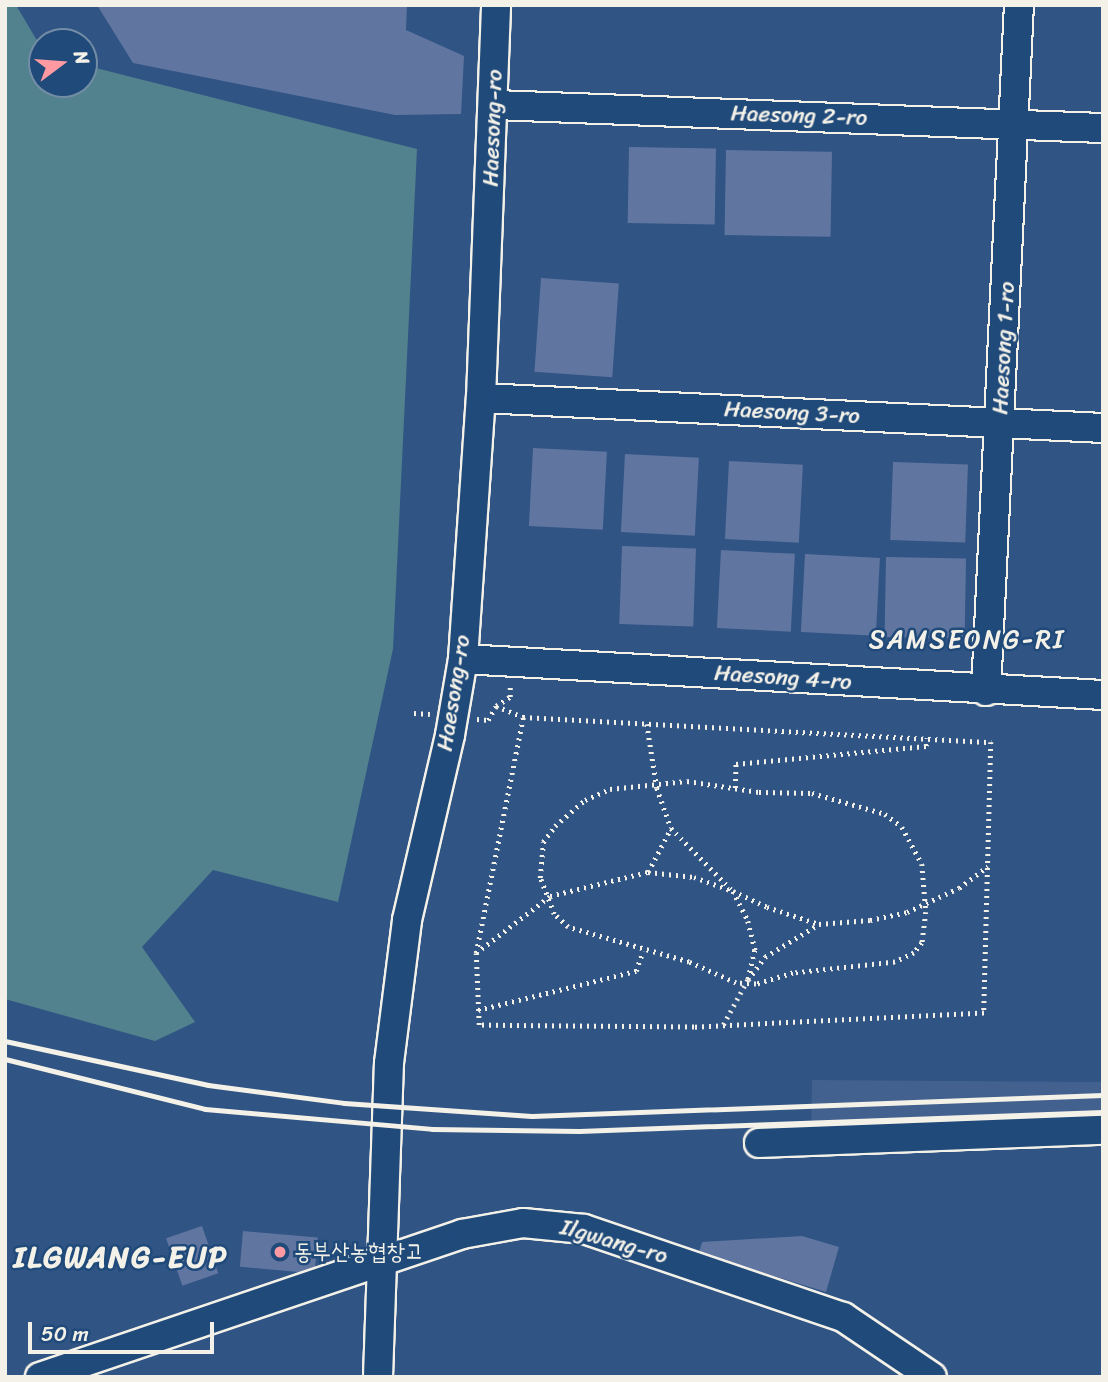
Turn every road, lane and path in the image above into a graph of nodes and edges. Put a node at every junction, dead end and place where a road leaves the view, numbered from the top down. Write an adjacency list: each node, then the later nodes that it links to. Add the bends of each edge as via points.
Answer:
1 (496, 5): 3 (street, Haesong-ro)
2 (1019, 5): 4 (street, Haesong 1-ro)
3 (495, 105): 4 (street, Haesong 2-ro); 6 (street, Haesong-ro)
4 (1014, 125): 5 (street, Haesong 2-ro); 7 (street, Haesong 1-ro)
5 (1103, 128)
6 (481, 398): 7 (street, Haesong 3-ro); 9 (street, Haesong-ro)
7 (1000, 424): 8 (street, Haesong 3-ro); 10 (street, Haesong 1-ro)
8 (1103, 428)
9 (463, 660): 10 (street, Haesong 4-ro); 31 (street, Haesong-ro, via 407,920 388,1063)
10 (986, 691): 11 (street, Haesong 4-ro)
11 (1103, 695)
12 (510, 697): 13 (path)
13 (496, 706): 14 (path); 15 (path)
14 (523, 717): 16 (path); 25 (path)
15 (488, 720)
16 (646, 724): 17 (path); 19 (path, bridge, via 657,788)
17 (928, 738): 18 (path, via 926,746 736,764); 20 (path, via 991,742)
18 (735, 788): 24 (path, via 667,781 610,789 585,800 543,842 540,878 554,914 568,927); 24 (path, via 812,793 867,807 902,827 924,876 922,943 914,953 895,962 793,973 756,984 736,983 689,962)
19 (671, 828): 21 (path); 22 (path, bridge)
20 (988, 866): 23 (path, bridge, via 959,887 907,912); 28 (path, via 984,1013)
21 (648, 873): 22 (path, bridge, via 694,877); 25 (path, bridge, via 550,896)
22 (733, 891): 23 (path, bridge); 26 (path, bridge, via 748,921 755,950)
23 (819, 925): 26 (path, bridge, via 765,957)
24 (643, 951): 27 (path, via 636,971)
25 (476, 953): 27 (path)
26 (748, 979): 28 (path, bridge)
27 (478, 1010): 28 (path, via 479,1025)
28 (723, 1026)
29 (1103, 1130): 30 (street)
30 (759, 1143)
31 (381, 1261): 32 (street, Ilgwang-ro); 33 (street, Haesong-ro); 34 (street, Ilgwang-ro, via 498,1225 555,1224 584,1229 843,1318)
32 (40, 1377)
33 (377, 1377)
34 (932, 1377)

